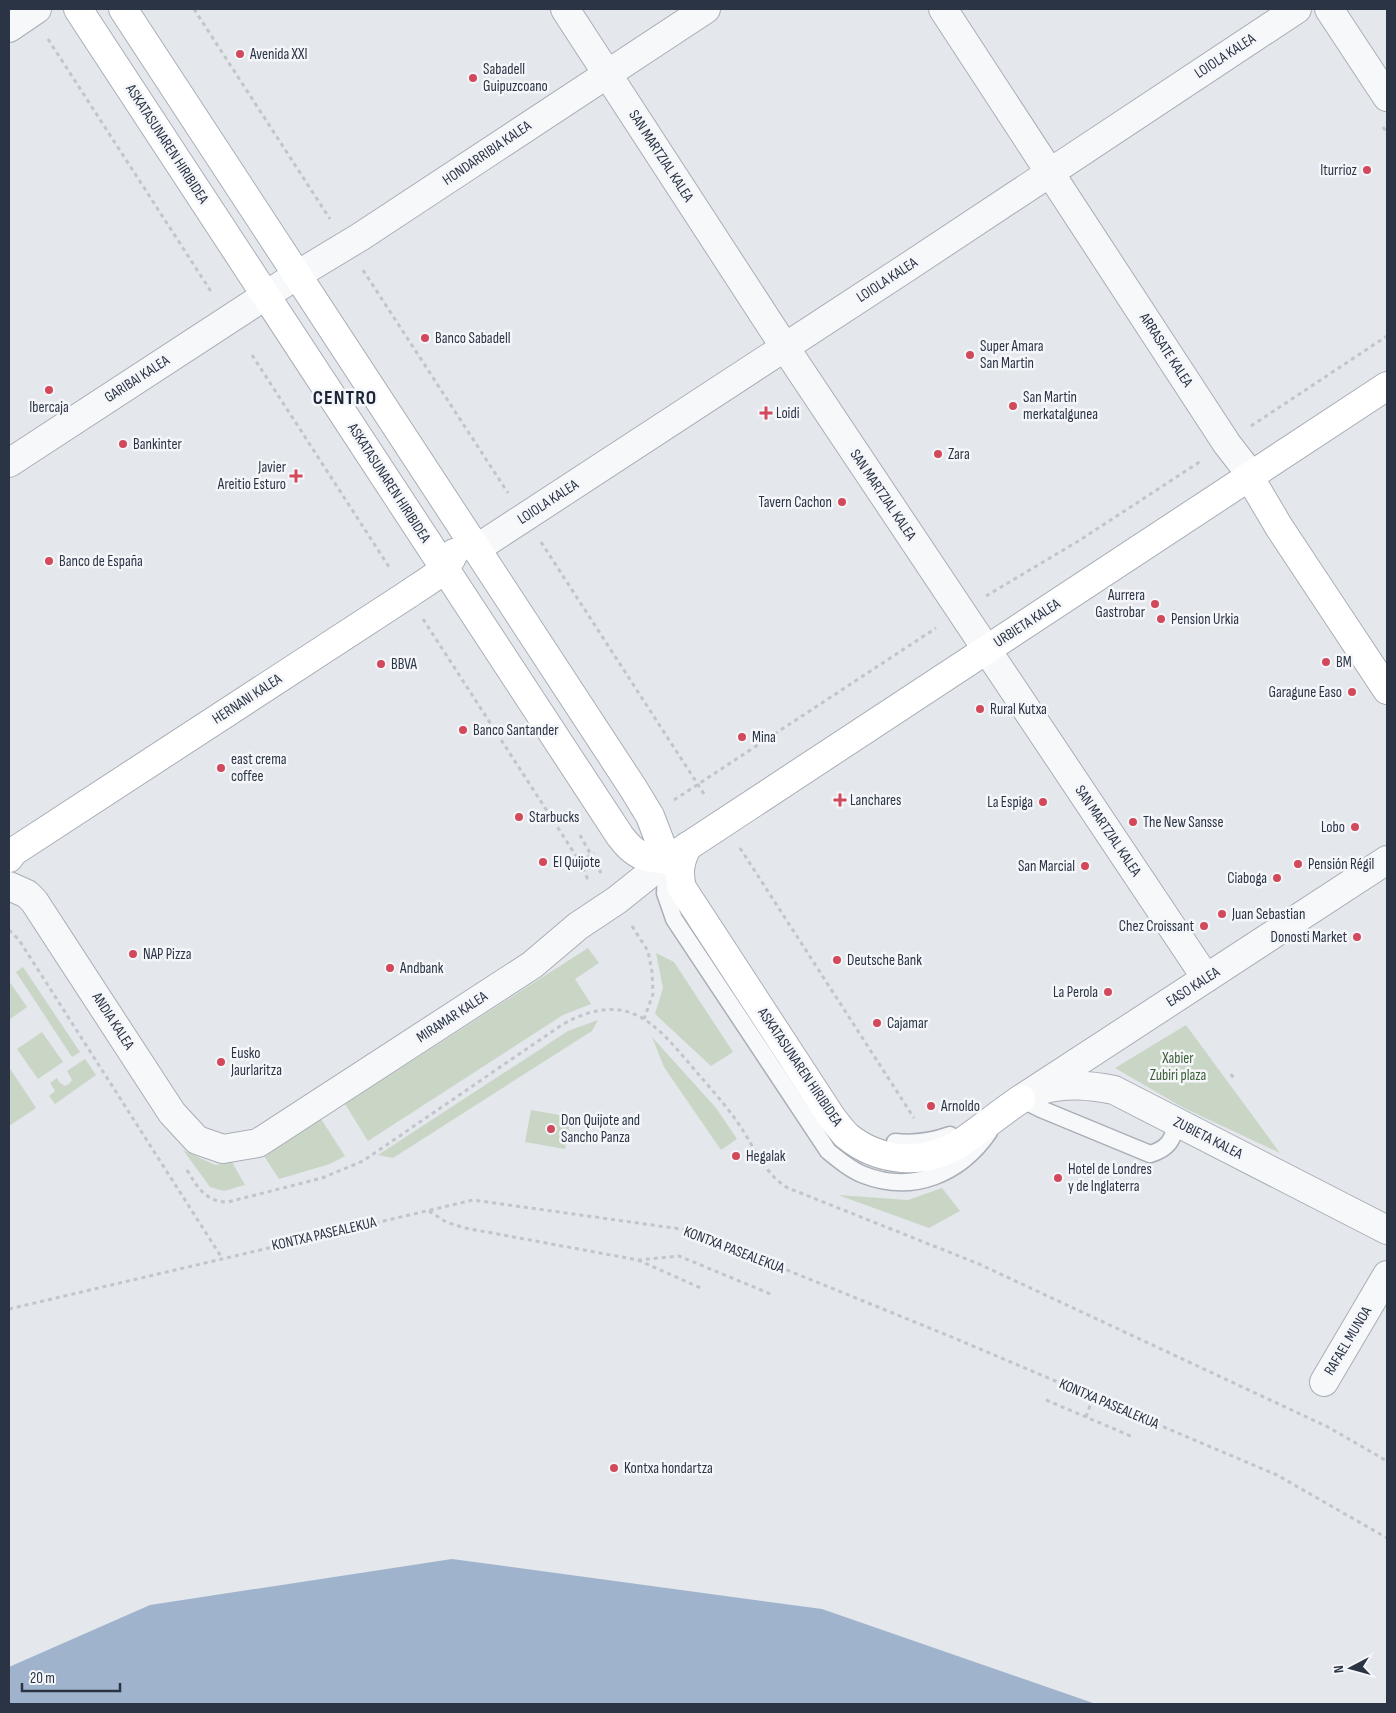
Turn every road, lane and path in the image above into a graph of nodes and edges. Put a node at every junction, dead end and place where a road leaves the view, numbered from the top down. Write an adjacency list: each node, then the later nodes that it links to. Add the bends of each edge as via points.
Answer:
1 (78, 9): 16 (main road, ASKATASUNAREN HIRIBIDEA)
2 (123, 9): 14 (main road)
3 (194, 9): 13 (path)
4 (565, 9): 10 (street, SAN MARTZIAL KALEA)
5 (706, 9): 10 (street, HONDARRIBIA KALEA)
6 (943, 9): 12 (street, ARRASATE KALEA)
7 (1297, 9): 12 (street, LOIOLA KALEA)
8 (1330, 9): 11 (street)
9 (26, 16): 15 (path)
10 (607, 74): 13 (street, HONDARRIBIA KALEA); 18 (street, SAN MARTZIAL KALEA)
11 (1387, 97)
12 (1050, 172): 18 (street, LOIOLA KALEA); 21 (street, ARRASATE KALEA)
13 (347, 246): 14 (street, HONDARRIBIA KALEA); 24 (path)
14 (297, 276): 16 (street, HONDARRIBIA KALEA); 25 (main road)
15 (212, 293)
16 (266, 295): 22 (street, GARIBAI KALEA); 27 (main road, ASKATASUNAREN HIRIBIDEA)
17 (1387, 336): 21 (path)
18 (784, 346): 24 (street, LOIOLA KALEA); 29 (street, SAN MARTZIAL KALEA)
19 (252, 355): 28 (path)
20 (1387, 386): 23 (main road, URBIETA KALEA)
21 (1226, 444): 23 (street, ARRASATE KALEA); 29 (path, via 1080,540)
22 (9, 463)
23 (1251, 476): 30 (main road, URBIETA KALEA); 31 (main road, ARRASATE KALEA, via 1279,527)
24 (524, 517): 26 (street, LOIOLA KALEA); 32 (path)
25 (458, 522): 26 (main road); 27 (main road, via 455,552)
26 (476, 549): 35 (main road)
27 (445, 569): 28 (main road, HERNANI KALEA); 35 (main road, ASKATASUNAREN HIRIBIDEA, via 628,847 651,859)
28 (407, 595): 34 (main road, HERNANI KALEA); 38 (path, via 580,862)
29 (961, 611): 30 (street, SAN MARTZIAL KALEA); 32 (path)
30 (987, 649): 33 (main road, URBIETA KALEA); 40 (street, SAN MARTZIAL KALEA)
31 (1387, 690)
32 (698, 785): 33 (path)
33 (723, 823): 35 (main road, URBIETA KALEA); 47 (path)
34 (10, 851)
35 (677, 853): 38 (street, MIRAMAR KALEA); 45 (main road, ASKATASUNAREN HIRIBIDEA, via 683,856 680,866 682,888 846,1134 862,1147 881,1155 901,1159 922,1158 958,1144)
36 (1387, 860): 40 (street, EASO KALEA)
37 (9, 886): 49 (street, ANDIA KALEA, via 34,901 172,1113 198,1140)
38 (602, 911): 49 (street, MIRAMAR KALEA, via 578,926 532,965 258,1143)
39 (9, 930): 52 (path, via 19,940)
40 (1206, 978): 44 (street, EASO KALEA)
41 (644, 1019): 63 (path, via 664,1034 706,1083 767,1169 788,1188 979,1264 1328,1427)
42 (1231, 1074): 43 (path)
43 (1234, 1079)
44 (1021, 1098): 45 (main road, EASO KALEA); 46 (street, ZUBIETA KALEA, via 1052,1087 1091,1086 1114,1090); 46 (lane, via 1150,1154 1166,1147 1174,1137)
45 (998, 1114): 48 (lane, via 935,1141)
46 (1177, 1122): 51 (street, ZUBIETA KALEA)
47 (918, 1123)
48 (895, 1142)
49 (223, 1149)
50 (429, 1210): 52 (path, KONTXA PASEALEKUA); 53 (path, via 446,1222 465,1228); 59 (path, KONTXA PASEALEKUA, via 473,1200 688,1230)
51 (1387, 1230)
52 (222, 1258): 57 (path, KONTXA PASEALEKUA)
53 (638, 1260): 55 (path); 56 (path, via 678,1256)
54 (1387, 1275): 58 (street, RAFAEL MUNOA)
55 (703, 1290)
56 (773, 1295)
57 (9, 1309)
58 (1324, 1382)
59 (1093, 1397): 61 (path); 64 (path, KONTXA PASEALEKUA, via 1277,1476)
60 (1046, 1400): 61 (path)
61 (1086, 1417): 62 (path)
62 (1133, 1437)
63 (1387, 1461)
64 (1387, 1538)

